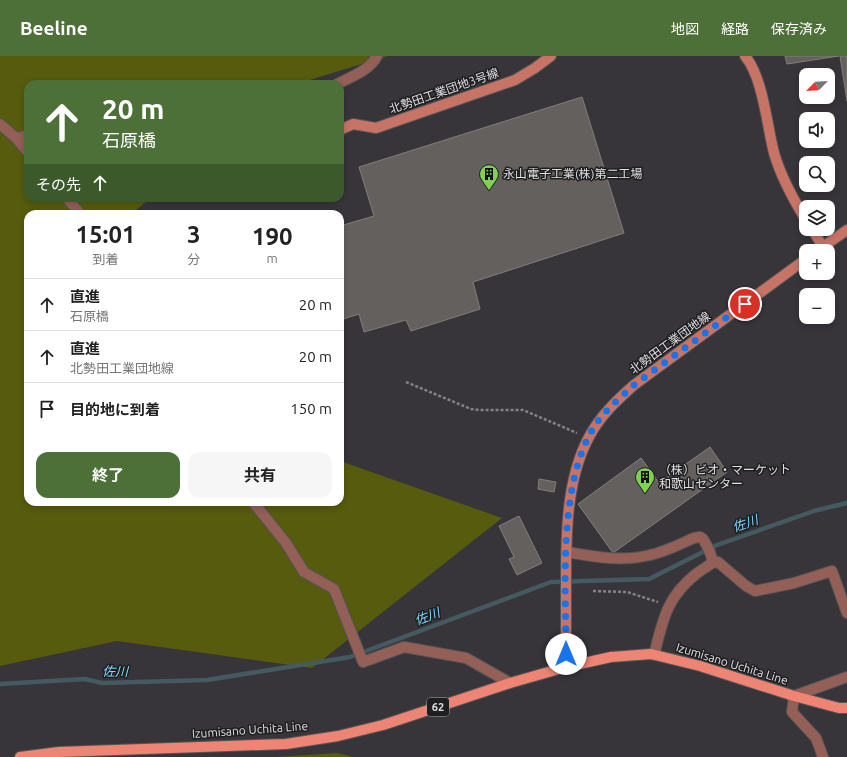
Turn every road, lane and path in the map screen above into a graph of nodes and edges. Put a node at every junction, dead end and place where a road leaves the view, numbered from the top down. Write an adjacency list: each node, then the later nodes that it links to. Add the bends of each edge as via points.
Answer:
1 (377, 56): 4 (street, via 372,64)
2 (551, 56): 6 (street, 北勢田工業団地3号線, via 515,80 376,128 353,124)
3 (744, 56): 11 (street, via 760,86 774,154)
4 (344, 80)
5 (0, 124): 8 (street)
6 (344, 128)
7 (24, 136): 8 (street)
8 (16, 138): 9 (street)
9 (24, 147)
10 (70, 202): 12 (street)
11 (799, 208)
12 (76, 210)
13 (847, 230): 14 (street)
14 (827, 244)
15 (799, 264): 17 (street, 北勢田工業団地線, via 634,385 598,421)
16 (406, 382): 17 (path, via 471,409 523,410)
17 (588, 438): 19 (street, 北勢田工業団地線, via 576,470 569,511)
18 (256, 506): 27 (street, via 286,543 304,572 334,589 363,662 404,647 466,658)
19 (567, 552): 20 (street, via 622,559 651,555 700,537 705,542); 25 (street, 北勢田工業団地線)
20 (711, 560): 22 (street, via 687,582); 23 (street, via 718,562 755,591 794,583 832,571)
21 (593, 591): 22 (path, via 627,592)
22 (668, 605): 24 (street)
23 (847, 613)
24 (654, 655): 25 (main road, Izumisano Uchita Line / 62, via 611,657); 28 (main road, Izumisano Uchita Line / 62, via 700,666)
25 (566, 667): 27 (main road, Izumisano Uchita Line / 62)
26 (847, 677): 28 (street)
27 (510, 683): 30 (main road, Izumisano Uchita Line / 62, via 383,725 338,736 286,744 59,752)
28 (794, 696): 29 (main road, Izumisano Uchita Line / 62); 31 (street, via 792,712 816,738)
29 (847, 708)
30 (20, 757)
31 (823, 757)

